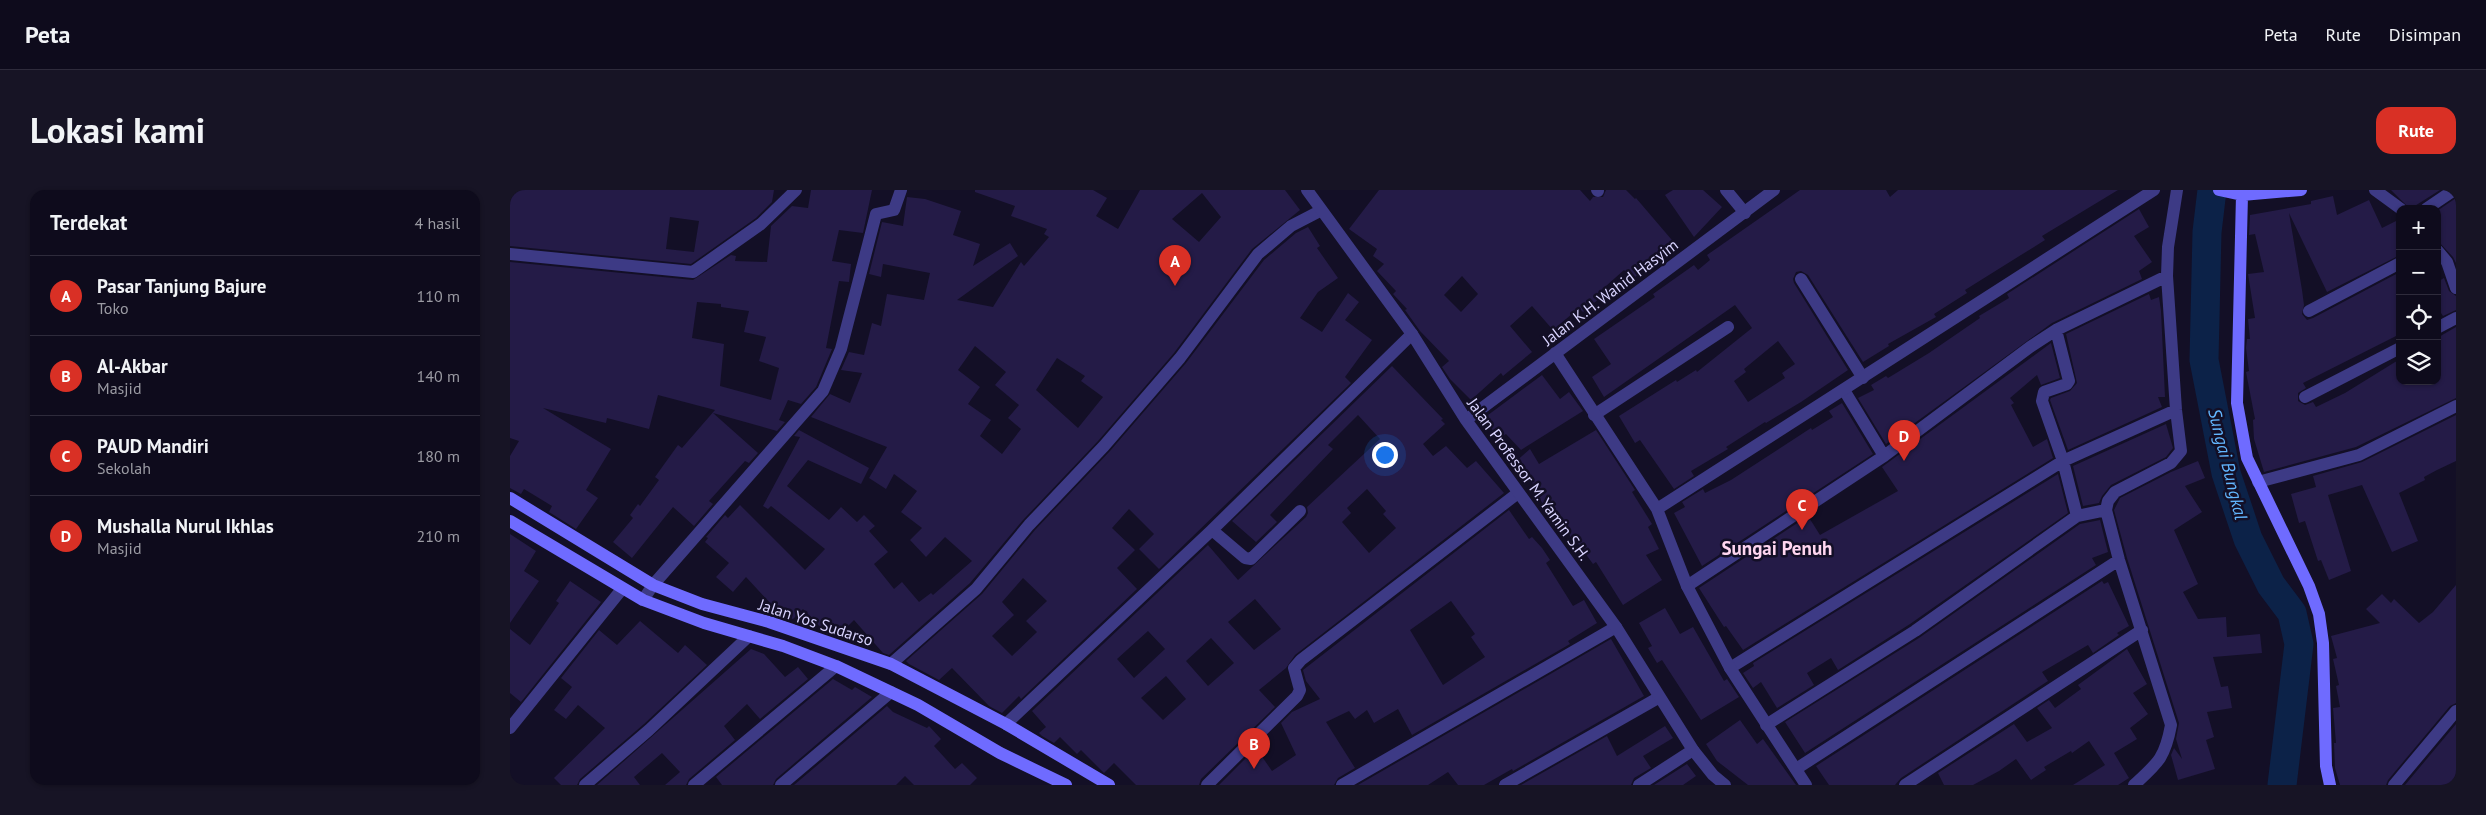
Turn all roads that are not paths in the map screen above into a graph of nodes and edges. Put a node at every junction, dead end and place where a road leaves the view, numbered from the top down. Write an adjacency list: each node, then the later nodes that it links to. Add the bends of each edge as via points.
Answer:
1 (796, 190): 17 (street, via 761,224 694,272)
2 (901, 190): 50 (street, via 894,210 876,214 841,349 823,391)
3 (1307, 190): 15 (street, Jalan Professor M. Yamin S.H.)
4 (1726, 190): 16 (street)
5 (1774, 190): 16 (street, Jalan K.H. Wahid Hasyim)
6 (2154, 190): 31 (street)
7 (2177, 190): 20 (street)
8 (2301, 190): 12 (main road)
9 (2374, 190): 13 (street)
10 (2454, 190): 14 (street)
11 (2224, 192): 12 (main road)
12 (2242, 193): 40 (main road, via 2237,403 2247,458)
13 (2396, 205)
14 (2432, 205)
15 (1320, 211): 28 (street, Jalan Professor M. Yamin S.H.); 57 (street, via 1291,226 1258,254 1180,358 1104,446 1029,525 976,588)
16 (1745, 213): 30 (street, Jalan K.H. Wahid Hasyim)
17 (510, 254)
18 (2441, 255): 22 (street, via 2447,262)
19 (2396, 265): 23 (street)
20 (2167, 276): 27 (street); 35 (street)
21 (1801, 279): 31 (street)
22 (2456, 288)
23 (2309, 311)
24 (2456, 318): 25 (street)
25 (2441, 326)
26 (1728, 327): 36 (street)
27 (2056, 330): 38 (street); 39 (street, via 2069,381 2044,392 2042,401)
28 (1412, 334): 37 (street, Jalan Professor M. Yamin S.H.); 48 (street)
29 (2396, 350): 33 (street)
30 (1556, 353): 36 (street); 37 (street, Jalan K.H. Wahid Hasyim)
31 (1863, 378): 32 (street)
32 (1844, 390): 38 (street); 43 (street)
33 (2305, 398)
34 (2456, 406): 40 (street, via 2359,455)
35 (2176, 410): 39 (street); 44 (street, via 2182,443 2177,458 2115,492)
36 (1594, 415): 43 (street)
37 (1466, 420): 41 (street, Jalan Professor M. Yamin S.H.)
38 (1884, 456): 51 (street)
39 (2063, 461): 46 (street); 59 (street)
40 (2258, 482): 81 (main road, via 2310,586 2319,614 2323,643 2326,766)
41 (1518, 493): 54 (street, Jalan Professor M. Yamin S.H.); 73 (street, via 1301,660 1294,668 1300,690 1297,696)
42 (510, 498): 50 (main road, Jalan Yos Sudarso)
43 (1657, 509): 51 (street)
44 (2106, 510): 46 (street); 49 (street)
45 (1300, 511): 48 (street, via 1252,560 1245,558)
46 (2077, 516): 64 (street, via 1915,631)
47 (510, 521): 52 (main road, Jalan Yos Sudarso)
48 (1212, 530): 63 (street)
49 (2119, 560): 55 (street); 67 (street)
50 (653, 585): 53 (street); 57 (main road, Jalan Yos Sudarso, via 702,604 778,625)
51 (1688, 586): 59 (street)
52 (622, 589): 53 (main road, Jalan Yos Sudarso); 65 (street)
53 (643, 600): 56 (main road, Jalan Yos Sudarso)
54 (1616, 627): 61 (street, Jalan Professor M. Yamin S.H.); 74 (street)
55 (2142, 630): 79 (street); 80 (street, via 2171,725 2168,745 2159,763)
56 (749, 636): 58 (main road, Jalan Yos Sudarso); 68 (street)
57 (891, 664): 63 (main road, Jalan Yos Sudarso)
58 (836, 666): 60 (main road, Jalan Yos Sudarso); 69 (street)
59 (1730, 668): 64 (street)
60 (891, 692): 70 (street); 71 (main road, Jalan Yos Sudarso, via 1000,753)
61 (1658, 698): 66 (street, Jalan Professor M. Yamin S.H.); 75 (street)
62 (2456, 711): 82 (street)
63 (1006, 724): 72 (main road, Jalan Yos Sudarso)
64 (1766, 725): 67 (street)
65 (510, 728)
66 (1693, 750): 76 (street); 77 (street, Jalan Professor M. Yamin S.H.)
67 (1796, 769): 78 (street)
68 (585, 785)
69 (694, 785)
70 (781, 785)
71 (1066, 785)
72 (1109, 785)
73 (1208, 785)
74 (1342, 785)
75 (1504, 785)
76 (1640, 785)
77 (1725, 785)
78 (1806, 785)
79 (1905, 785)
80 (2134, 785)
81 (2330, 785)
82 (2394, 785)

